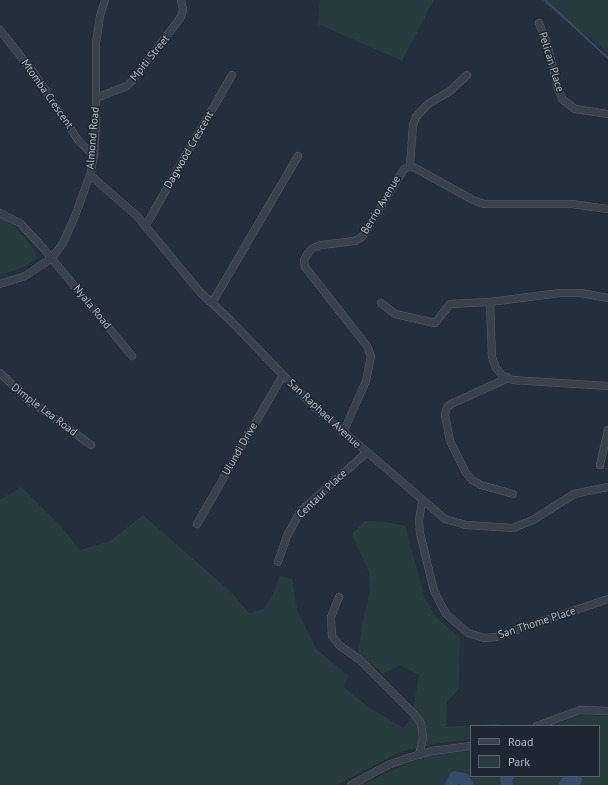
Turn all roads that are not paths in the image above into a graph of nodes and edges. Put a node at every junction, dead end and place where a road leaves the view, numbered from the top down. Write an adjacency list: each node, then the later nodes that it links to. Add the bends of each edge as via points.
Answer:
1 (106, 0): 7 (street, Almond Road, via 100,16 96,43)
2 (181, 0): 7 (street, Mpiti Street, via 181,17 132,81 127,86)
3 (539, 23): 8 (street, Pelican Place, via 563,100 575,109)
4 (0, 30): 9 (street, Mtomba Crescent, via 34,73 78,140)
5 (467, 75): 11 (street, via 450,91 428,104 416,117 413,125)
6 (232, 76): 15 (street, Dagwood Crescent)
7 (96, 98): 9 (street, Almond Road)
8 (608, 114)
9 (94, 156): 12 (street, Almond Road)
10 (298, 156): 20 (street)
11 (410, 166): 13 (street, Berrio Avenue, via 484,204 572,204); 28 (street, Berrio Avenue, via 401,172 363,236 355,241 321,245 308,253 304,260 305,267 367,346 371,356 366,381)
12 (90, 175): 15 (street, San Raphael Avenue); 16 (street, Almond Road, via 75,216)
13 (608, 209)
14 (0, 213): 16 (street, Nyala Road, via 20,223)
15 (146, 225): 20 (street, San Raphael Avenue, via 200,292)
16 (52, 258): 17 (street, Almond Road, via 25,276); 22 (street, Nyala Road)
17 (0, 284)
18 (608, 298): 19 (street, via 581,293 560,293)
19 (490, 302): 21 (street, via 450,304 435,323 395,314); 25 (street, via 492,357 502,376)
20 (212, 303): 24 (street, San Raphael Avenue)
21 (381, 303)
22 (132, 356)
23 (0, 373): 29 (street, Dimple Lea Road, via 25,397)
24 (283, 375): 28 (street, San Raphael Avenue); 35 (street, Ulundi Drive)
25 (508, 378): 26 (street, via 532,382); 33 (street, via 451,404 447,407 445,415 450,441 472,480)
26 (608, 386)
27 (608, 430): 31 (street)
28 (343, 433): 30 (street, San Raphael Avenue)
29 (91, 445)
30 (366, 453): 34 (street, San Raphael Avenue); 36 (street, Centaur Place, via 300,512 287,536)
31 (600, 465)
32 (608, 487): 34 (street, San Raphael Avenue, via 574,494 533,520 513,528 466,526 455,523 438,515)
33 (513, 494)
34 (422, 502): 38 (street, San Thome Place, via 420,533 434,591 446,614 468,633 484,638 496,636)
35 (197, 524)
36 (278, 562)
37 (338, 596): 42 (street, via 331,617 332,636 339,645 360,660 421,723 424,738)
38 (608, 599)
39 (608, 711): 40 (street, via 580,710)
40 (541, 725)
41 (470, 746): 42 (street)
42 (419, 755): 43 (street, via 388,765)
43 (351, 785)

